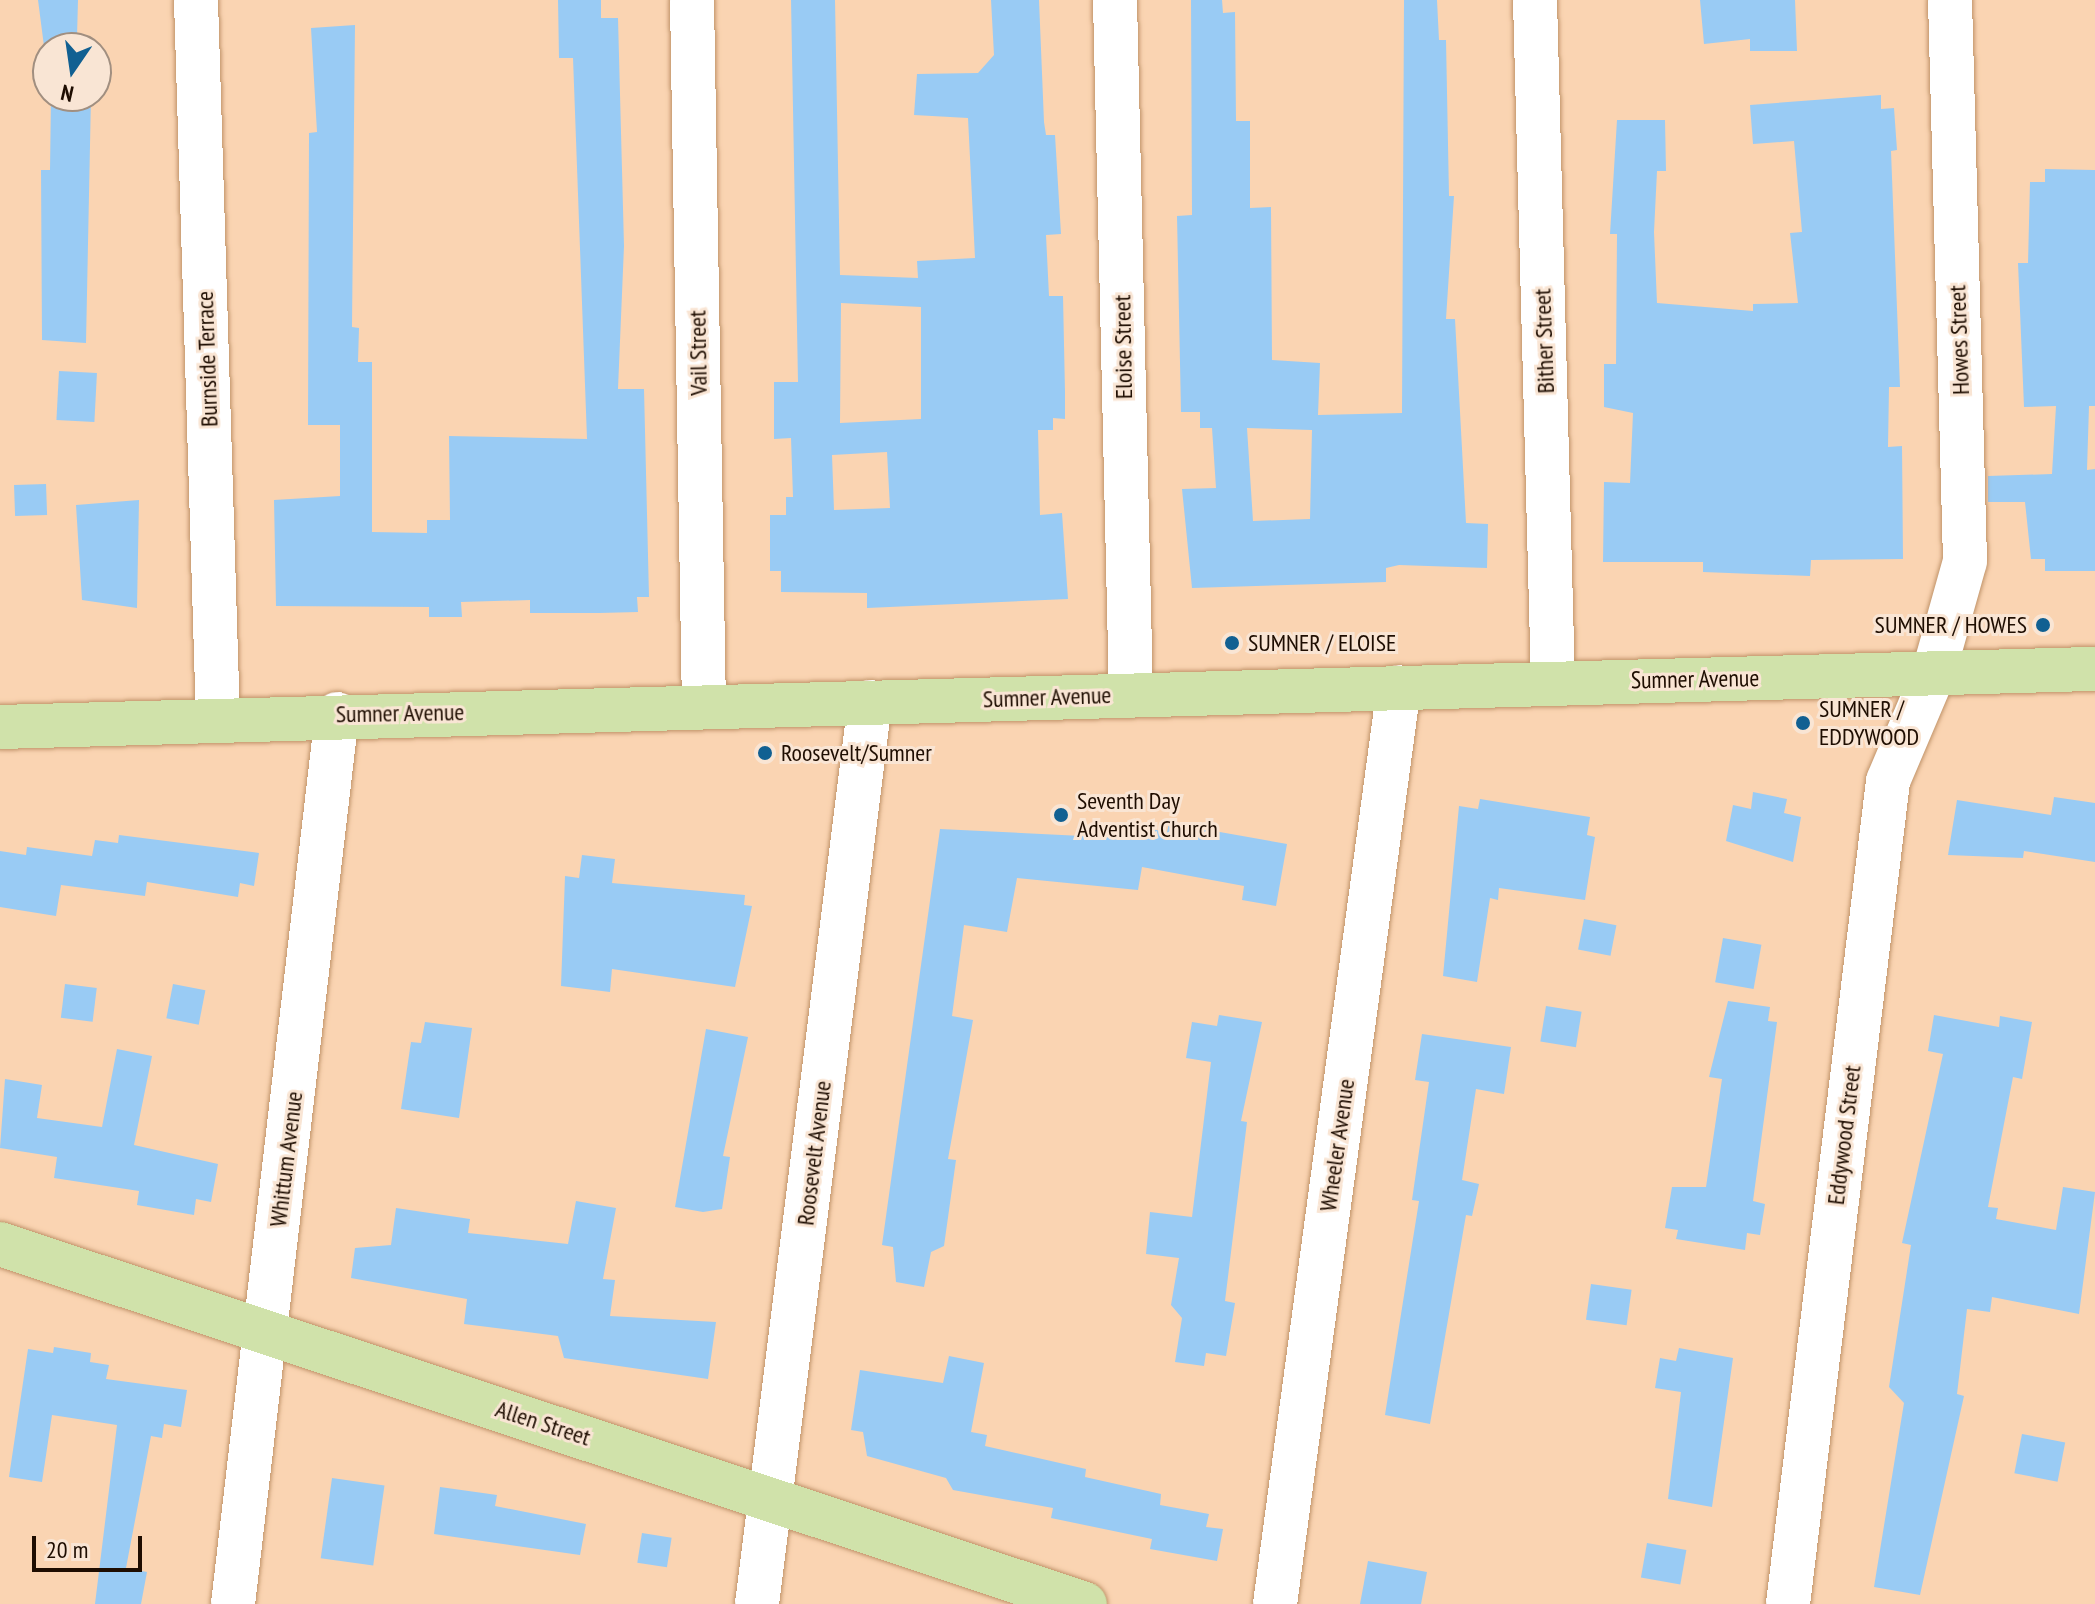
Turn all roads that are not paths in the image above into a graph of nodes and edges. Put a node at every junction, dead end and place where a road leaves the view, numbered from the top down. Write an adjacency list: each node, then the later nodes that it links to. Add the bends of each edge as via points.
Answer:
1 (196, 0): 14 (street, Burnside Terrace)
2 (692, 0): 12 (street, Vail Street)
3 (1115, 0): 10 (street, Eloise Street)
4 (1535, 0): 8 (street, Bither Street)
5 (1950, 0): 7 (street, Howes Street, via 1965,561)
6 (2095, 669): 7 (main road, Sumner Avenue)
7 (1933, 675): 8 (main road, Sumner Avenue); 23 (street, Eddywood Street, via 1888,781)
8 (1553, 682): 9 (main road, Sumner Avenue)
9 (1399, 687): 10 (main road, Sumner Avenue); 22 (street, Wheeler Avenue)
10 (1131, 694): 11 (main road, Sumner Avenue)
11 (870, 702): 12 (main road, Sumner Avenue); 18 (street, Roosevelt Avenue)
12 (704, 706): 13 (main road, Sumner Avenue)
13 (337, 714): 14 (main road, Sumner Avenue); 17 (street, Whittum Avenue)
14 (218, 719): 15 (main road, Sumner Avenue)
15 (0, 727)
16 (0, 1244): 17 (main road, Allen Street)
17 (266, 1332): 18 (main road, Allen Street); 19 (street, Whittum Avenue)
18 (771, 1498): 20 (street, Roosevelt Avenue); 21 (main road, Allen Street)
19 (233, 1604)
20 (757, 1604)
21 (1085, 1604)
22 (1275, 1604)
23 (1788, 1604)

